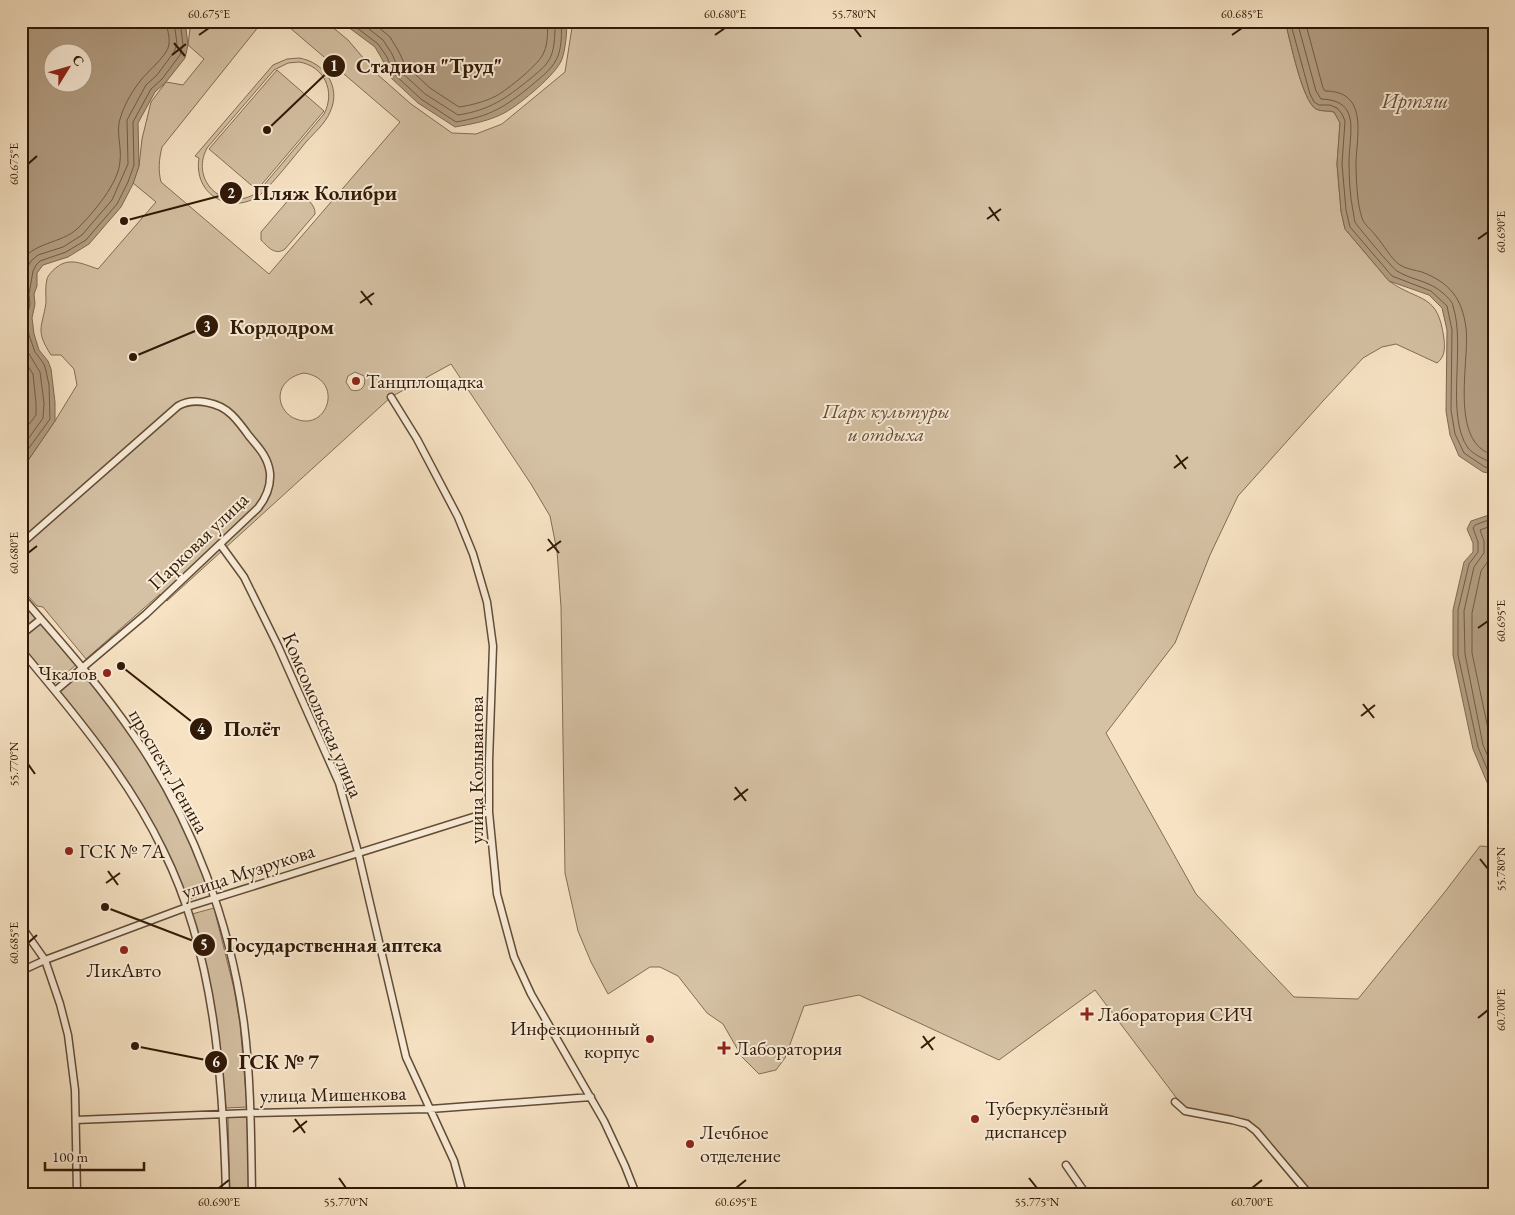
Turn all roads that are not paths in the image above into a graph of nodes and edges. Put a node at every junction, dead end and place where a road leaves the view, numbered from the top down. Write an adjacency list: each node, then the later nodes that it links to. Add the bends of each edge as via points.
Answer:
1 (391, 397): 10 (street, улица Колыванова, via 418,439 458,517 487,602 493,646)
2 (21, 544): 3 (street, Парковая улица, via 184,402 214,405 232,415 266,457 270,475 268,492 258,508)
3 (220, 544): 8 (street, Парковая улица); 11 (street, Комсомольская улица, via 244,577 278,646 338,783)
4 (21, 596): 5 (street, проспект Ленина)
5 (41, 619): 6 (street); 8 (street, проспект Ленина)
6 (21, 635)
7 (21, 650): 9 (street)
8 (83, 668): 9 (street); 12 (street, проспект Ленина, via 136,738 165,787 198,854)
9 (56, 691): 13 (street, via 119,774 143,813 164,851)
10 (489, 812): 11 (street, улица Музрукова); 17 (street, улица Колыванова, via 497,894 514,957)
11 (358, 852): 12 (street, улица Музрукова); 19 (street, Комсомольская улица, via 406,1057)
12 (214, 898): 13 (street, улица Музрукова); 20 (street, проспект Ленина, via 244,1024)
13 (187, 907): 15 (street, улица Музрукова); 21 (street, via 211,1013)
14 (21, 926): 15 (street)
15 (45, 960): 16 (street, улица Музрукова); 22 (street, via 68,1035)
16 (21, 970)
17 (591, 1097): 19 (street, улица Мишенкова); 28 (street, улица Колыванова, via 620,1153)
18 (1175, 1102): 30 (street, via 1185,1112 1232,1120 1256,1130)
19 (430, 1108): 20 (street, улица Мишенкова); 27 (street, Комсомольская улица, via 454,1161)
20 (250, 1112): 21 (street, улица Мишенкова); 26 (street, проспект Ленина)
21 (224, 1114): 22 (street, улица Мишенкова); 25 (street)
22 (76, 1120): 24 (street)
23 (1066, 1166): 29 (street)
24 (77, 1194)
25 (226, 1194)
26 (252, 1194)
27 (463, 1194)
28 (636, 1194)
29 (1086, 1194)
30 (1309, 1194)

